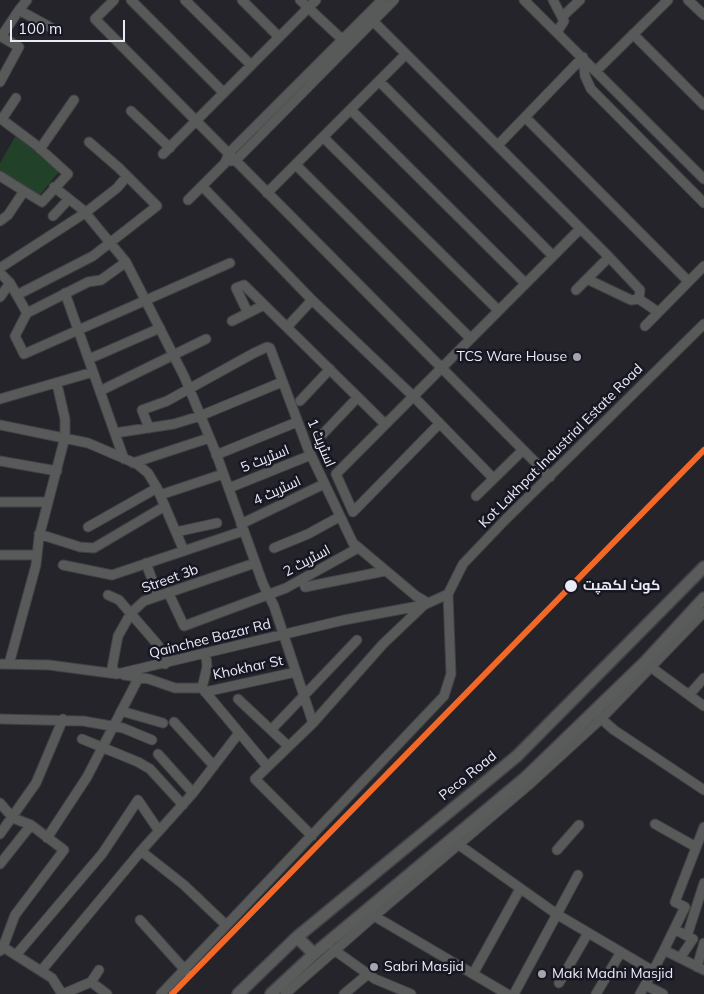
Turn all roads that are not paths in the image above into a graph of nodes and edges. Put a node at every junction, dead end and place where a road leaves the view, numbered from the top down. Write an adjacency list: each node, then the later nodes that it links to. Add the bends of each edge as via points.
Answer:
1 (27, 0): 16 (street)
2 (114, 0): 40 (street, via 95,19)
3 (131, 0): 32 (street)
4 (185, 0): 28 (street)
5 (242, 0): 24 (street)
6 (300, 0): 15 (street)
7 (316, 0): 15 (street)
8 (382, 0): 25 (street)
9 (394, 0): 19 (street)
10 (524, 0): 21 (street)
11 (552, 0): 18 (street)
12 (580, 0): 18 (street)
13 (668, 0): 22 (street)
14 (688, 0): 17 (street)
15 (308, 8): 24 (street); 25 (street)
16 (19, 10): 20 (street); 23 (street)
17 (704, 15)
18 (562, 17): 21 (street, via 563,24)
19 (373, 22): 25 (street); 26 (street)
20 (50, 28)
21 (557, 32): 27 (street)
22 (633, 34): 29 (street); 35 (street)
23 (1, 36): 31 (street, via 19,46)
24 (279, 37): 28 (street)
25 (346, 43): 45 (street); 46 (street)
26 (406, 54): 30 (street); 43 (street)
27 (583, 58): 29 (street); 39 (street); 58 (street, via 585,76 591,89)
28 (251, 65): 32 (street)
29 (596, 71): 51 (street)
30 (379, 81): 36 (street); 64 (street)
31 (0, 82)
32 (224, 93): 40 (street)
33 (16, 98): 38 (street)
34 (74, 100): 44 (street)
35 (704, 105)
36 (351, 110): 41 (street); 74 (street)
37 (131, 111): 40 (street, via 167,151)
38 (1, 118): 44 (street)
39 (526, 118): 43 (street); 72 (street)
40 (196, 120): 45 (street)
41 (323, 137): 48 (street); 83 (street)
42 (89, 142): 50 (street)
43 (499, 144): 62 (street)
44 (40, 148): 52 (street, via 68,174)
45 (229, 153): 46 (street); 47 (street)
46 (236, 160): 47 (street); 55 (street)
47 (225, 162): 53 (street)
48 (296, 165): 55 (street); 93 (street)
49 (0, 176): 54 (street)
50 (127, 176): 59 (street, via 112,193); 63 (street, via 157,206)
51 (704, 179)
52 (54, 186): 54 (street, via 42,202); 56 (street)
53 (202, 186): 57 (street); 81 (street)
54 (24, 191): 61 (street)
55 (267, 193): 97 (street)
56 (69, 199): 59 (street); 60 (street)
57 (188, 200)
58 (704, 203)
59 (85, 214): 63 (street); 69 (street)
60 (53, 216)
61 (0, 221)
62 (580, 229): 64 (street); 65 (street)
63 (110, 243): 66 (street); 77 (street, via 93,256)
64 (553, 256): 74 (street)
65 (609, 257): 71 (street); 79 (street, via 640,290)
66 (126, 262): 76 (street, via 101,280 88,282); 80 (street)
67 (230, 263): 80 (street)
68 (704, 266): 72 (street)
69 (0, 268)
70 (0, 274): 73 (street)
71 (587, 279): 75 (street); 79 (street, via 631,300)
72 (688, 281): 84 (street)
73 (10, 283): 77 (street); 78 (street)
74 (525, 283): 83 (street)
75 (576, 290)
76 (65, 293): 85 (street); 92 (street)
77 (17, 295): 85 (street)
78 (0, 297)
79 (639, 299): 84 (street)
80 (146, 300): 91 (street); 92 (street)
81 (312, 300): 90 (street); 104 (street)
82 (264, 305): 86 (street); 86 (street, via 244,285 236,288); 90 (street)
83 (498, 310): 93 (street)
84 (658, 312): 89 (street)
85 (27, 313): 92 (street, via 15,336 24,354)
86 (248, 313): 87 (street)
87 (232, 321)
88 (704, 324): 126 (street, Kot Lakhpat Industrial Estate Road)
89 (645, 326)
90 (287, 327): 98 (street)
91 (160, 328): 95 (street); 96 (street)
92 (79, 329): 96 (street)
93 (470, 338): 97 (street)
94 (206, 339): 95 (street)
95 (174, 356): 102 (street); 103 (street)
96 (89, 359): 99 (street)
97 (441, 368): 104 (street); 118 (street)
98 (330, 369): 105 (street); 107 (street)
99 (93, 372): 101 (street); 103 (street)
100 (282, 382): 102 (street, اسٹریٹ 1, via 267,346); 108 (street); 109 (street, اسٹریٹ 1)
101 (57, 384): 106 (street); 115 (street)
102 (190, 390): 108 (street); 113 (street, via 142,410)
103 (100, 391): 114 (street)
104 (414, 397): 110 (street); 111 (street)
105 (357, 398): 110 (street); 117 (street)
106 (0, 400)
107 (300, 401)
108 (200, 416): 113 (street); 116 (street)
109 (297, 422): 119 (street); 120 (street, اسٹریٹ 1)
110 (385, 424): 111 (street, via 336,474 353,512)
111 (439, 424): 127 (street)
112 (0, 425): 115 (street)
113 (149, 428): 114 (street)
114 (115, 433): 121 (street)
115 (65, 437): 121 (street); 124 (street)
116 (209, 438): 119 (street); 123 (street)
117 (319, 438)
118 (523, 450): 126 (street); 127 (street)
119 (216, 455): 125 (street)
120 (311, 456): 128 (street, اسٹریٹ 1); 129 (street, اسٹریٹ 5)
121 (124, 459): 123 (street)
122 (0, 461): 124 (street)
123 (133, 463): 130 (street, via 148,473)
124 (57, 471): 133 (street)
125 (223, 474): 129 (street); 130 (street)
126 (550, 477): 153 (street, Kot Lakhpat Industrial Estate Road, via 463,564)
127 (493, 478): 131 (street)
128 (324, 484): 135 (street, اسٹریٹ 1); 137 (street, اسٹریٹ 4)
129 (229, 488): 137 (street)
130 (158, 491): 134 (street); 138 (street)
131 (476, 496)
132 (0, 502): 133 (street)
133 (48, 502): 140 (street)
134 (165, 506): 139 (street); 140 (street, via 94,548)
135 (339, 517): 141 (street); 142 (street, اسٹریٹ 1)
136 (217, 523): 139 (street)
137 (242, 527): 143 (street, اسٹریٹ 4); 147 (street)
138 (88, 528)
139 (176, 532): 143 (street)
140 (39, 534): 145 (street)
141 (274, 548)
142 (358, 548): 150 (street, اسٹریٹ 1); 151 (street, اسٹریٹ 2)
143 (184, 551): 146 (street, اسٹریٹ 4)
144 (0, 555): 145 (street)
145 (37, 555): 164 (street)
146 (146, 563): 148 (street, اسٹریٹ 4, via 105,575); 156 (street)
147 (255, 563): 152 (street, Street 3b); 155 (street)
148 (64, 565)
149 (704, 567): 221 (main road, Peco Road, via 517,756)
150 (385, 571): 151 (street, via 305,587); 158 (street, اسٹریٹ 1)
151 (303, 580): 155 (street, اسٹریٹ 2)
152 (168, 592): 155 (street, اسٹریٹ 2, via 184,626); 156 (street, Street 3b)
153 (448, 594): 158 (street); 204 (street, via 451,674 444,696)
154 (108, 595): 160 (street, via 119,600)
155 (268, 595): 161 (street)
156 (158, 596): 160 (street, Street 3b)
157 (704, 598): 166 (main road)
158 (426, 604): 161 (street, Qainchee Bazar Rd); 181 (street, via 383,644)
159 (704, 612): 166 (street)
160 (131, 613): 165 (street, via 158,645); 168 (street, Street 3b, via 118,636 112,668)
161 (283, 635): 163 (street, Qainchee Bazar Rd); 167 (street)
162 (357, 640): 172 (street)
163 (206, 654): 165 (street, Qainchee Bazar Rd); 171 (street, via 208,667)
164 (4, 664): 168 (street, Qainchee Bazar Rd, via 49,665)
165 (165, 664): 168 (street, Qainchee Bazar Rd)
166 (648, 665): 173 (street); 177 (main road)
167 (296, 672): 171 (street, Khokhar St); 172 (street)
168 (117, 674): 169 (street, Khokhar St)
169 (139, 678): 171 (street, Khokhar St, via 175,688); 176 (street)
170 (704, 678): 173 (street)
171 (203, 690): 185 (street)
172 (304, 694): 181 (street); 184 (street)
173 (689, 695): 175 (street)
174 (238, 699): 184 (street)
175 (704, 706)
176 (121, 711): 182 (street); 183 (street)
177 (597, 715): 193 (street); 206 (main road)
178 (0, 719): 179 (street)
179 (63, 719): 183 (street); 197 (street, via 36,783)
180 (174, 722): 191 (street)
181 (313, 723): 189 (street)
182 (163, 724)
183 (113, 725): 187 (street); 188 (street)
184 (271, 730): 189 (street)
185 (239, 733): 191 (street); 192 (street)
186 (82, 739): 188 (street)
187 (152, 740)
188 (102, 746): 196 (street, via 150,769); 205 (street, via 87,777)
189 (288, 746): 192 (street)
190 (158, 754): 194 (street)
191 (214, 766): 194 (street)
192 (267, 766): 204 (street, via 255,781)
193 (704, 790)
194 (193, 793): 196 (street)
195 (0, 803): 197 (street)
196 (183, 805): 202 (street)
197 (13, 818): 199 (street); 203 (street)
198 (655, 824): 207 (street)
199 (31, 825): 205 (street); 210 (street)
200 (579, 825): 208 (street)
201 (704, 827): 207 (street)
202 (159, 831): 209 (street); 228 (street, via 138,800 102,854)
203 (0, 834)
204 (312, 836): 217 (street)
205 (47, 838): 223 (street, via 64,850 16,915)
206 (454, 842): 213 (street); 214 (main road)
207 (696, 847): 218 (street, via 675,902 685,907)
208 (557, 850)
209 (141, 851): 217 (street, via 184,885); 232 (street)
210 (0, 864)
211 (578, 876): 215 (street)
212 (704, 883): 220 (street)
213 (520, 889): 215 (street); 236 (street)
214 (369, 914): 224 (street); 227 (main road); 236 (street)
215 (558, 915): 219 (street); 249 (street)
216 (140, 920): 233 (street)
217 (226, 926): 233 (street)
218 (674, 929): 220 (street); 225 (street)
219 (588, 933): 226 (street); 238 (street)
220 (687, 936): 229 (street, via 694,940)
221 (297, 937): 227 (main road); 243 (main road, Peco Road)
222 (704, 943): 230 (street)
223 (1, 950): 228 (street)
224 (334, 950): 235 (street); 245 (street)
225 (664, 950): 229 (street); 234 (street)
226 (621, 952): 234 (street); 250 (street)
227 (314, 954): 244 (main road)
228 (16, 955): 232 (street)
229 (680, 958): 230 (street)
230 (700, 968)
231 (100, 970): 237 (street)
232 (41, 971): 240 (street, via 52,978)
233 (186, 971): 242 (street)
234 (653, 971): 239 (street)
235 (368, 974): 246 (street); 247 (street)
236 (473, 974): 248 (street)
237 (91, 982): 240 (street); 241 (street)
238 (559, 983)
239 (645, 985): 251 (street); 252 (street)
240 (62, 994)
241 (107, 994)
242 (161, 994)
243 (238, 994)
244 (270, 994)
245 (285, 994)
246 (344, 994)
247 (411, 994)
248 (506, 994)
249 (514, 994)
250 (596, 994)
251 (640, 994)
252 (663, 994)

